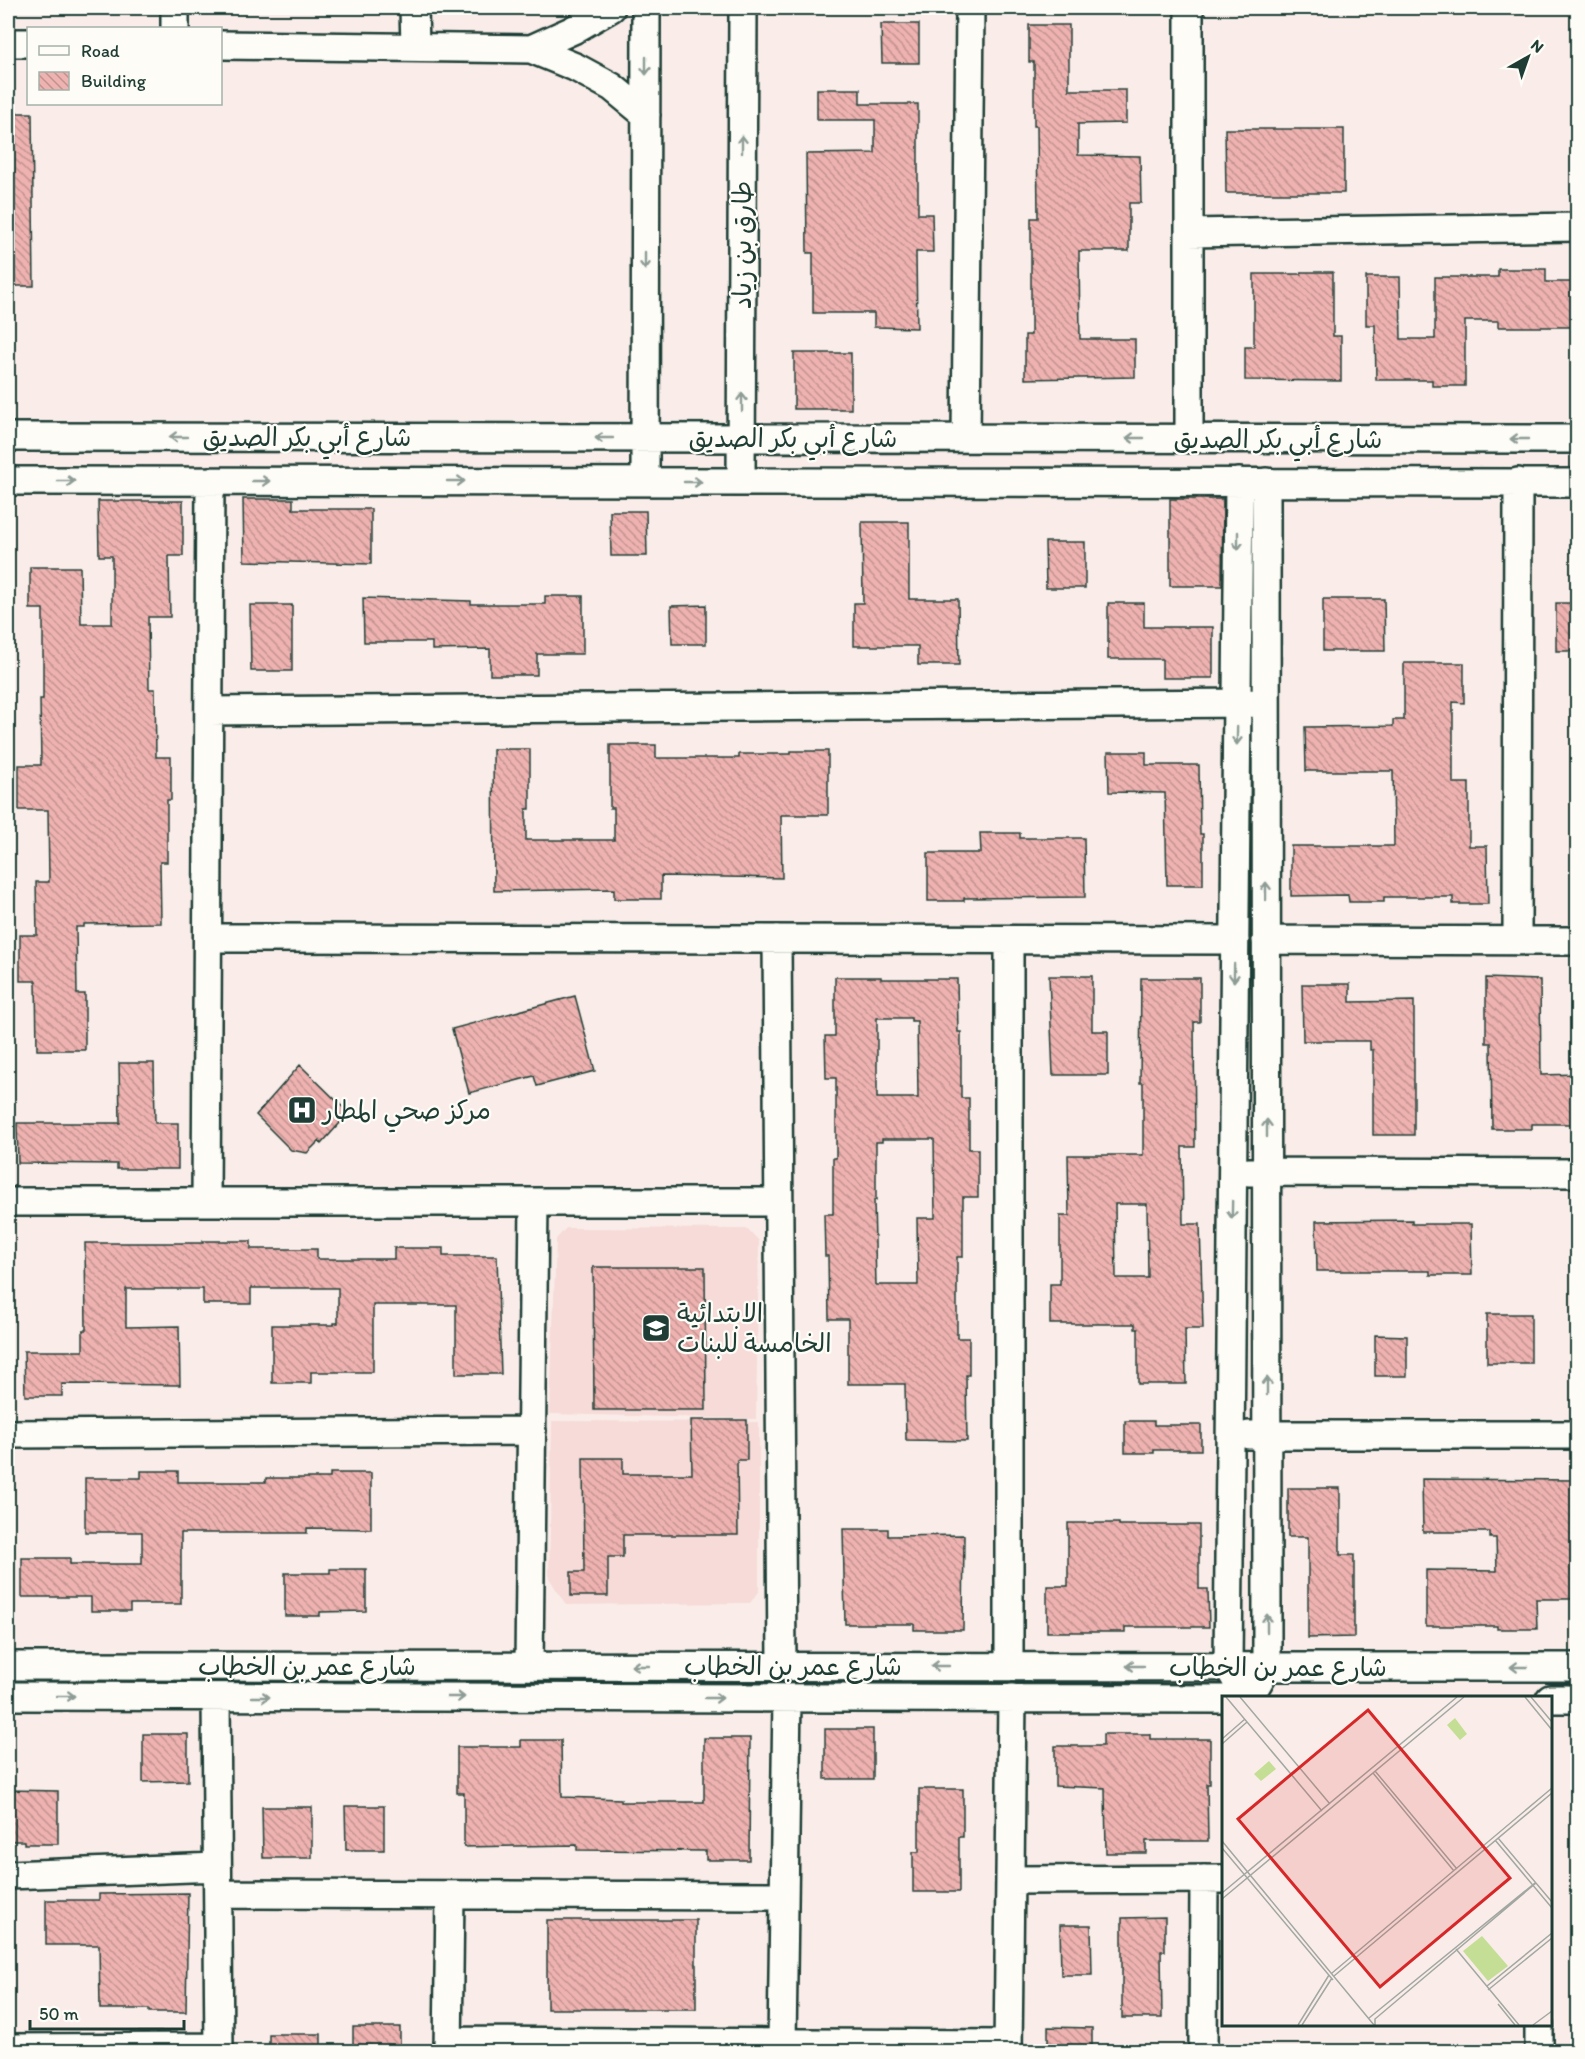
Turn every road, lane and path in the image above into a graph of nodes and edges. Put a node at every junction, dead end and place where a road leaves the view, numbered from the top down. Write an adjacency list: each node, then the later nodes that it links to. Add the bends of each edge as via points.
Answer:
1 (175, 8): 8 (street)
2 (414, 8): 12 (street)
3 (611, 8): 13 (street)
4 (646, 8): 14 (street, one-way to 14)
5 (743, 8): 19 (street, طارق بن زياد, one-way to 5)
6 (970, 8): 20 (street)
7 (1189, 8): 16 (street)
8 (176, 27)
9 (8, 43): 10 (street)
10 (27, 44)
11 (222, 45): 12 (street)
12 (415, 47): 13 (street)
13 (531, 48): 14 (street, via 612,87)
14 (646, 115): 18 (street, one-way to 18)
15 (1578, 227): 16 (street)
16 (1189, 232): 21 (street)
17 (8, 437): 18 (street, شارع أبي بكر الصديق, one-way to 17)
18 (645, 438): 19 (street, شارع أبي بكر الصديق); 25 (street)
19 (741, 438): 20 (street, شارع أبي بكر الصديق); 26 (street, طارق بن زياد)
20 (966, 438): 21 (street, شارع أبي بكر الصديق, one-way to 20)
21 (1189, 439): 22 (street, شارع أبي بكر الصديق, one-way to 21)
22 (1578, 439)
23 (8, 481): 24 (street, شارع أبي بكر الصديق, one-way to 24)
24 (210, 481): 25 (street, شارع أبي بكر الصديق, one-way to 25); 33 (street)
25 (645, 482): 26 (street, شارع أبي بكر الصديق, one-way to 26)
26 (741, 482): 27 (street, شارع أبي بكر الصديق)
27 (1239, 482): 28 (street, شارع أبي بكر الصديق); 32 (street, one-way to 32)
28 (1266, 482): 29 (street, شارع أبي بكر الصديق); 31 (street)
29 (1518, 482): 30 (street, شارع أبي بكر الصديق); 39 (street)
30 (1578, 483)
31 (1267, 703): 32 (street); 38 (street, one-way to 31)
32 (1237, 704): 33 (street); 37 (street, one-way to 37)
33 (209, 711): 34 (street)
34 (208, 938): 35 (street); 45 (street)
35 (777, 939): 36 (street); 47 (street)
36 (1009, 940): 37 (street); 56 (street)
37 (1235, 940): 41 (street, one-way to 41)
38 (1266, 940): 39 (street); 42 (street, one-way to 38)
39 (1517, 941): 40 (street)
40 (1578, 941)
41 (1233, 1172): 42 (street); 52 (street, one-way to 52)
42 (1267, 1172): 43 (street); 50 (street, one-way to 42)
43 (1578, 1173)
44 (8, 1202): 45 (street)
45 (206, 1202): 46 (street)
46 (534, 1202): 47 (street); 48 (street)
47 (779, 1202): 55 (street)
48 (532, 1431): 49 (street); 54 (street)
49 (8, 1434)
50 (1267, 1435): 51 (street); 52 (street); 58 (street, one-way to 50)
51 (1578, 1435)
52 (1230, 1436): 57 (street)
53 (8, 1666): 54 (street, شارع عمر بن الخطاب)
54 (529, 1666): 55 (street, شارع عمر بن الخطاب, one-way to 54)
55 (782, 1666): 56 (street, شارع عمر بن الخطاب, one-way to 55)
56 (1009, 1666): 57 (street, شارع عمر بن الخطاب, one-way to 56)
57 (1228, 1666): 58 (street, شارع عمر بن الخطاب); 61 (street)
58 (1267, 1667): 59 (street, شارع عمر بن الخطاب, one-way to 58); 62 (street)
59 (1578, 1667)
60 (8, 1696): 63 (street, شارع عمر بن الخطاب, one-way to 63)
61 (1246, 1696)
62 (1248, 1696)
63 (216, 1697): 64 (street, شارع عمر بن الخطاب, one-way to 64); 69 (street)
64 (787, 1698): 65 (street, شارع عمر بن الخطاب); 75 (street)
65 (1012, 1698): 68 (street, شارع عمر بن الخطاب); 72 (street)
66 (1552, 1699): 67 (street)
67 (1578, 1699)
68 (1222, 1700)
69 (218, 1867): 70 (street); 73 (street)
70 (8, 1875)
71 (1214, 1879): 72 (street); 82 (street)
72 (1010, 1880): 80 (street)
73 (218, 1894): 74 (street); 81 (street)
74 (450, 1895): 75 (street); 78 (street)
75 (784, 1896): 77 (street)
76 (1539, 2026): 83 (street)
77 (782, 2043): 78 (street); 80 (street)
78 (448, 2046)
79 (8, 2048): 81 (street)
80 (1008, 2048)
81 (219, 2049)
82 (1203, 2052)
83 (1539, 2052)

